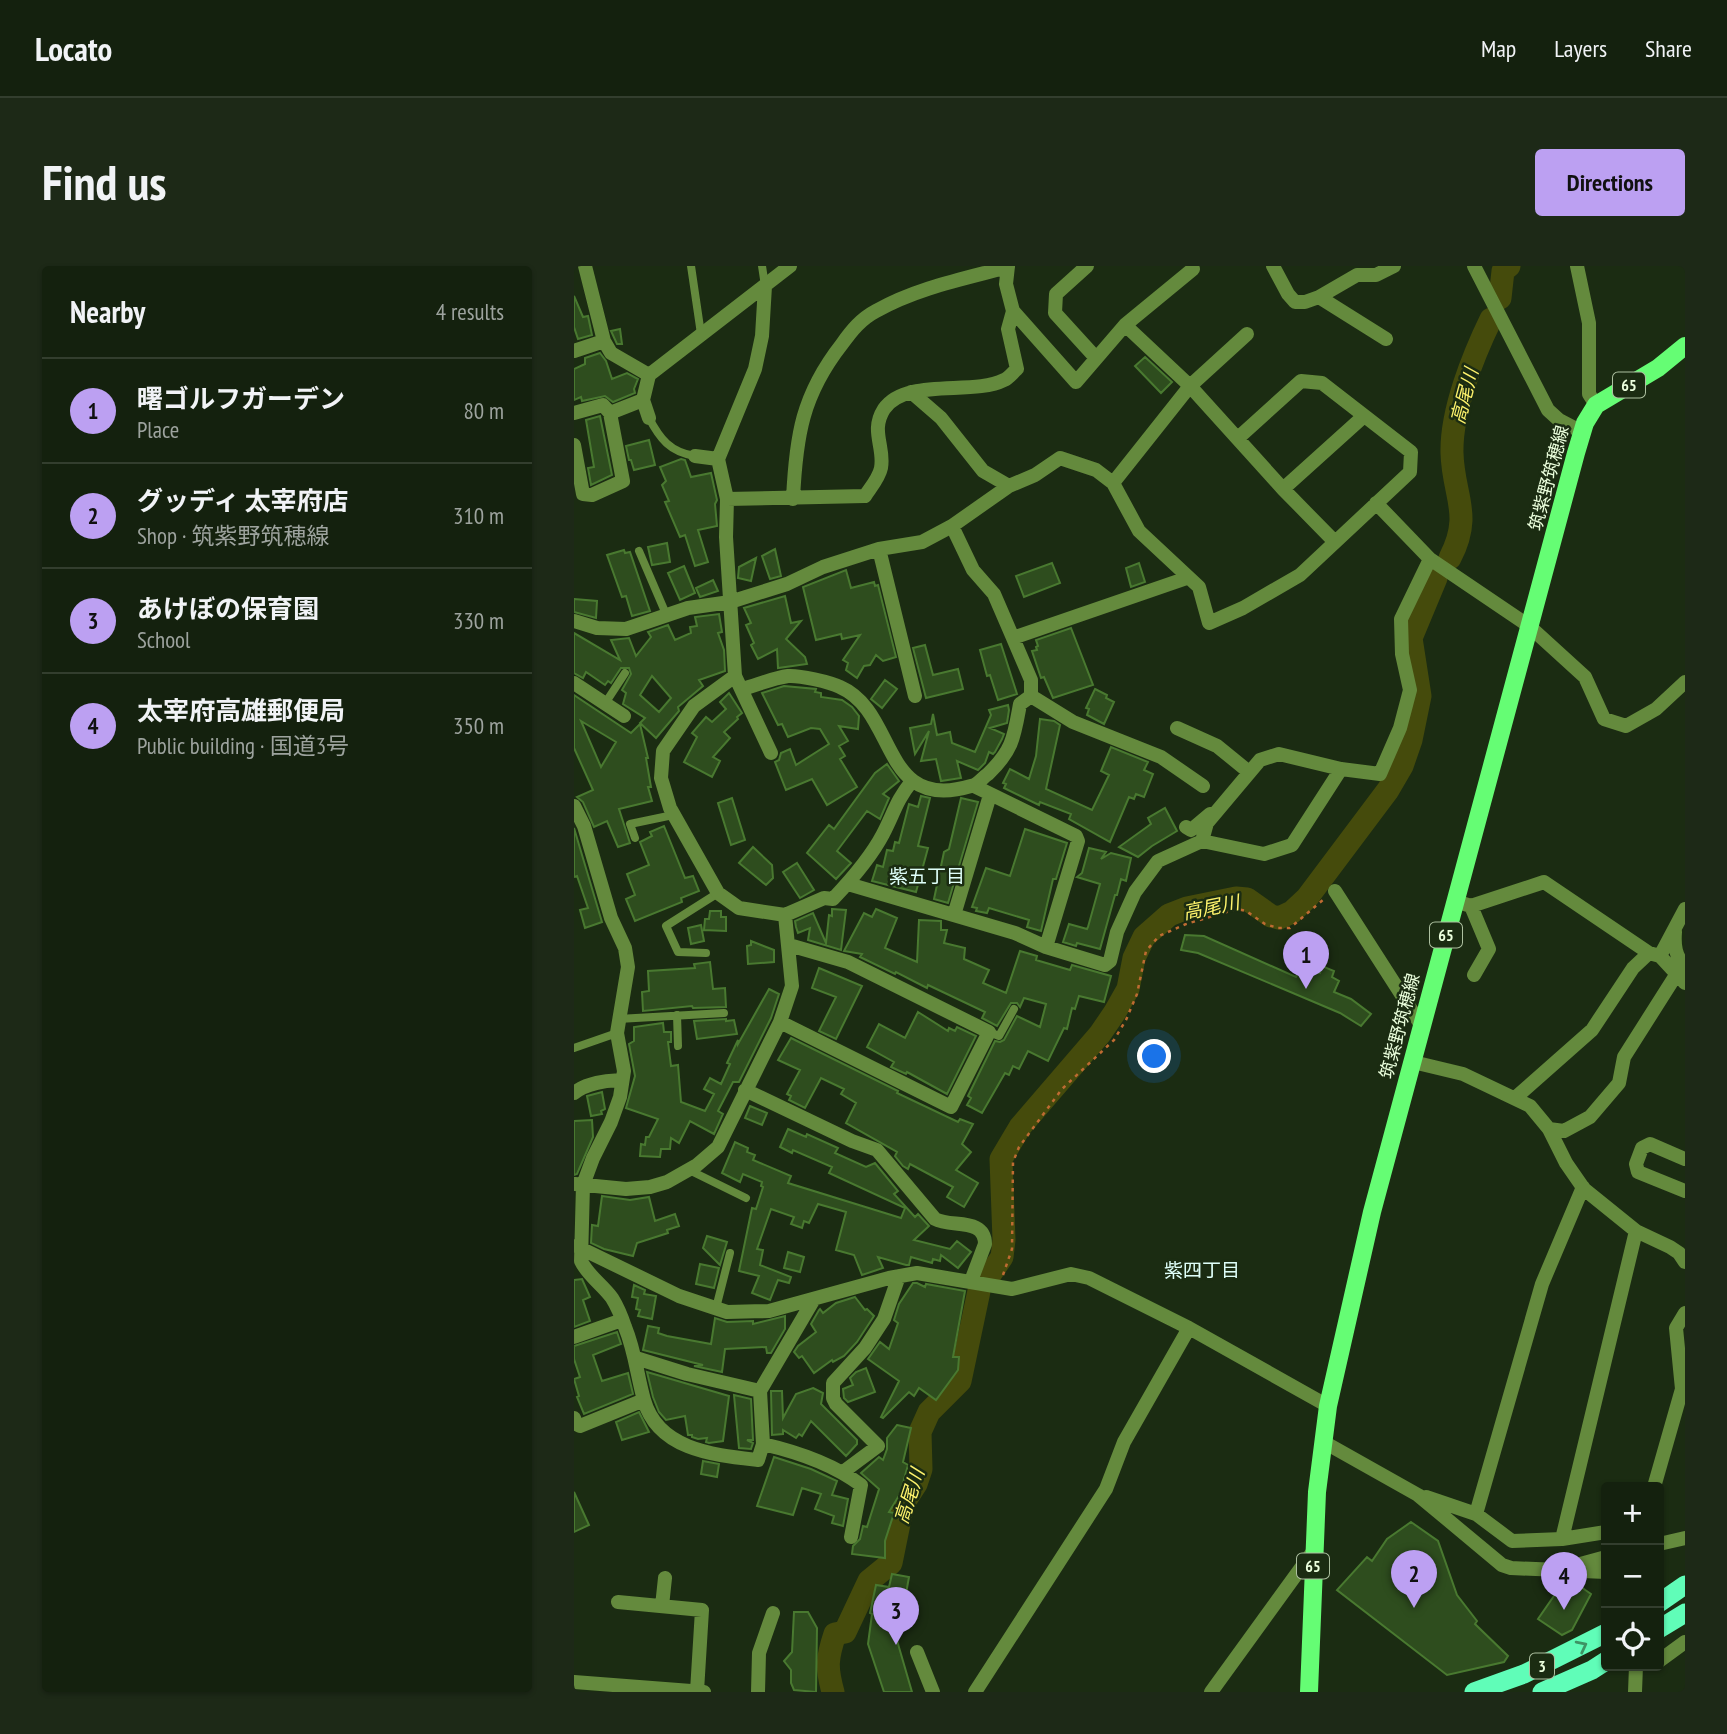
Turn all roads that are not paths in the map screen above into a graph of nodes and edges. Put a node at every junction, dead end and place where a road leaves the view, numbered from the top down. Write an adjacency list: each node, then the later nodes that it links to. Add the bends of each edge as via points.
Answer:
1 (691, 266): 17 (lane)
2 (762, 266): 13 (lane)
3 (790, 266): 13 (street)
4 (1087, 266): 23 (street, via 1056,293 1055,313)
5 (1273, 266): 14 (street, via 1295,302)
6 (1394, 266): 12 (street, via 1376,275)
7 (1474, 266): 33 (street, via 1548,410)
8 (1577, 266): 28 (street, via 1589,323 1588,394)
9 (588, 267): 20 (street)
10 (1008, 267): 15 (street, via 1006,284); 42 (street, via 916,292 857,324 830,359 804,411 795,450)
11 (1192, 269): 16 (street)
12 (1355, 271): 14 (street)
13 (765, 286): 17 (street); 37 (street, via 755,369)
14 (1319, 297): 19 (street)
15 (1013, 312): 23 (street, via 1076,382); 26 (street, via 1008,330 1017,369 1005,380)
16 (1125, 325): 23 (street); 25 (street)
17 (701, 334): 24 (street)
18 (1247, 334): 25 (street)
19 (1387, 339)
20 (604, 341): 22 (street); 24 (street, via 611,354)
21 (1685, 346): 28 (main road, 65)
22 (574, 351)
23 (1096, 358)
24 (649, 375): 27 (street)
25 (1190, 386): 34 (street); 38 (street)
26 (911, 392): 39 (street, via 941,418 983,471); 42 (street, via 885,408 877,429 882,466 865,496)
27 (643, 400): 29 (street); 32 (street)
28 (1596, 405): 33 (main road, 筑紫野筑穂線 / 65)
29 (610, 413): 30 (street, via 603,405); 35 (street, via 623,481 592,495 583,494)
30 (574, 414)
31 (1364, 416): 34 (street, via 1322,383 1301,381); 40 (street); 43 (street, via 1411,452 1410,472)
32 (649, 418): 36 (lane, via 661,440)
33 (1582, 432): 53 (main road, 筑紫野筑穂線 / 65)
34 (1238, 438): 40 (street)
35 (574, 445)
36 (695, 456): 37 (street)
37 (718, 459): 41 (street)
38 (1113, 483): 39 (street, via 1096,470 1060,458); 49 (street, via 1139,531)
39 (1009, 486): 44 (street)
40 (1283, 489): 45 (street)
41 (727, 499): 42 (street); 50 (street)
42 (793, 499)
43 (1376, 503): 45 (street); 48 (street)
44 (952, 526): 46 (street, via 922,542); 54 (street, via 973,570 994,594)
45 (1334, 541): 49 (street, via 1300,575 1209,623 1199,587)
46 (879, 549): 50 (street); 59 (street)
47 (639, 551): 51 (lane)
48 (1430, 559): 53 (street); 65 (street, via 1400,626 1410,690 1400,728 1380,774)
49 (1187, 578): 54 (street)
50 (730, 602): 51 (street); 56 (street)
51 (666, 614): 52 (street, via 626,629)
52 (574, 621)
53 (1529, 626): 57 (street, via 1585,677 1604,719 1626,726 1656,709); 80 (main road, 筑紫野筑穂線 / 65)
54 (1013, 638): 60 (street, via 1031,680)
55 (625, 673): 61 (lane)
56 (739, 682): 64 (street); 67 (street, via 790,675 842,687 878,726 884,743); 73 (street, via 694,706 663,751 661,778)
57 (1685, 682)
58 (574, 683): 61 (street)
59 (915, 696)
60 (1031, 696): 68 (street, via 1020,704 1006,757); 69 (street, via 1073,722 1161,757)
61 (606, 702): 62 (street)
62 (624, 716)
63 (1177, 728): 66 (street, via 1217,746)
64 (771, 753)
65 (1341, 769): 66 (street, via 1279,754 1260,760); 76 (street, via 1292,845 1264,854)
66 (1249, 772): 71 (street)
67 (912, 781): 68 (street, via 943,792); 77 (street, via 898,799 882,836)
68 (974, 786): 70 (street)
69 (1203, 786)
70 (990, 795): 83 (street); 86 (street, via 1076,836 1078,841)
71 (1222, 803): 74 (street, via 1191,830); 76 (street, via 1207,823)
72 (574, 807): 96 (street, via 625,948 628,967)
73 (673, 815): 75 (lane, via 630,824); 79 (street)
74 (1186, 827)
75 (635, 838)
76 (1202, 841): 86 (street, via 1158,861 1146,874 1105,965)
77 (848, 884): 82 (street, via 833,899 824,898); 83 (street)
78 (1335, 891): 95 (street)
79 (718, 893): 82 (street, via 739,908); 87 (lane, via 666,926 678,952)
80 (1463, 903): 88 (street, via 1544,882); 89 (street, via 1489,949); 95 (main road, 筑紫野筑穂線 / 65)
81 (1685, 909): 84 (street)
82 (785, 915): 85 (street)
83 (954, 915): 86 (street)
84 (1675, 928): 88 (street); 90 (street)
85 (789, 945): 94 (street, via 792,986); 97 (street, via 848,962)
86 (1046, 947)
87 (706, 953)
88 (1655, 954): 90 (street); 104 (street, via 1633,968 1592,1030)
89 (1474, 975)
90 (1682, 975): 105 (street, via 1624,1057 1619,1083 1590,1117 1564,1131)
91 (1014, 1009): 97 (lane, via 999,1036)
92 (724, 1013): 93 (lane)
93 (677, 1016): 96 (lane); 98 (lane)
94 (780, 1022): 97 (street, via 951,1107); 102 (street)
95 (1421, 1025): 100 (main road, 筑紫野筑穂線 / 65)
96 (617, 1026): 99 (lane); 101 (street)
97 (989, 1031)
98 (678, 1046)
99 (574, 1048)
100 (1413, 1062): 104 (street, via 1463,1074); 127 (main road, 筑紫野筑穂線 / 65, via 1372,1212)
101 (622, 1080): 103 (street, via 580,1087); 108 (street, via 611,1122)
102 (745, 1090): 107 (street, via 718,1147); 117 (street, via 877,1150 935,1219 978,1229 985,1244)
103 (574, 1093)
104 (1515, 1098): 105 (street, via 1530,1106)
105 (1549, 1129): 109 (street)
106 (1685, 1159): 110 (street, via 1650,1144 1642,1149 1636,1164 1638,1172)
107 (689, 1170): 108 (street, via 650,1188); 111 (lane)
108 (578, 1185): 113 (street)
109 (1583, 1188): 112 (street); 134 (street, via 1542,1284)
110 (1685, 1191)
111 (747, 1198)
112 (1636, 1231): 115 (street, via 1670,1247); 138 (street)
113 (577, 1247): 119 (street); 121 (street, via 585,1269 612,1298)
114 (730, 1253): 119 (lane)
115 (1685, 1262)
116 (899, 1276): 117 (street, via 917,1273); 118 (street); 131 (street, via 884,1319 833,1383 836,1404 877,1446)
117 (971, 1281): 122 (street, via 1012,1289 1071,1274 1089,1278)
118 (814, 1299): 119 (street, via 769,1311); 125 (street)
119 (716, 1308)
120 (1685, 1313): 132 (street, via 1676,1328 1682,1389)
121 (622, 1320): 123 (street); 124 (street)
122 (1189, 1328): 127 (street); 162 (street, via 1125,1442 1106,1489)
123 (574, 1337)
124 (636, 1358): 125 (street); 126 (street)
125 (760, 1391): 130 (street)
126 (644, 1400): 128 (street, via 580,1426); 130 (street, via 657,1428 682,1445 758,1460)
127 (1328, 1406): 129 (main road, 筑紫野筑穂線 / 65)
128 (574, 1418)
129 (1322, 1441): 133 (street); 140 (main road, 筑紫野筑穂線 / 65)
130 (763, 1444): 131 (street)
131 (843, 1472): 136 (street, via 861,1485)
132 (1655, 1482)
133 (1418, 1495): 134 (street); 142 (street, via 1502,1565)
134 (1476, 1514): 138 (street, via 1512,1541)
135 (1601, 1533): 138 (street)
136 (851, 1537)
137 (1684, 1537): 139 (street)
138 (1562, 1539)
139 (1664, 1543)
140 (1314, 1550): 163 (street); 164 (main road, 筑紫野筑穂線 / 65)
141 (1601, 1559): 142 (street)
142 (1555, 1570): 143 (street)
143 (1601, 1572)
144 (665, 1578): 148 (street)
145 (1685, 1585): 146 (highway)
146 (1664, 1600)
147 (618, 1602): 148 (street)
148 (662, 1606): 158 (street, via 702,1610)
149 (773, 1613): 160 (street, via 759,1653)
150 (1685, 1613): 151 (highway)
151 (1664, 1626)
152 (1601, 1636): 165 (highway, 3, one-way to 152, via 1524,1674)
153 (1685, 1642): 155 (street)
154 (917, 1652): 161 (street)
155 (1664, 1657)
156 (1601, 1664): 166 (highway, 3)
157 (574, 1682): 158 (street)
158 (697, 1692): 159 (street)
159 (705, 1692)
160 (758, 1692)
161 (933, 1692)
162 (975, 1692)
163 (1211, 1692)
164 (1309, 1692)
165 (1474, 1692)
166 (1542, 1692)

